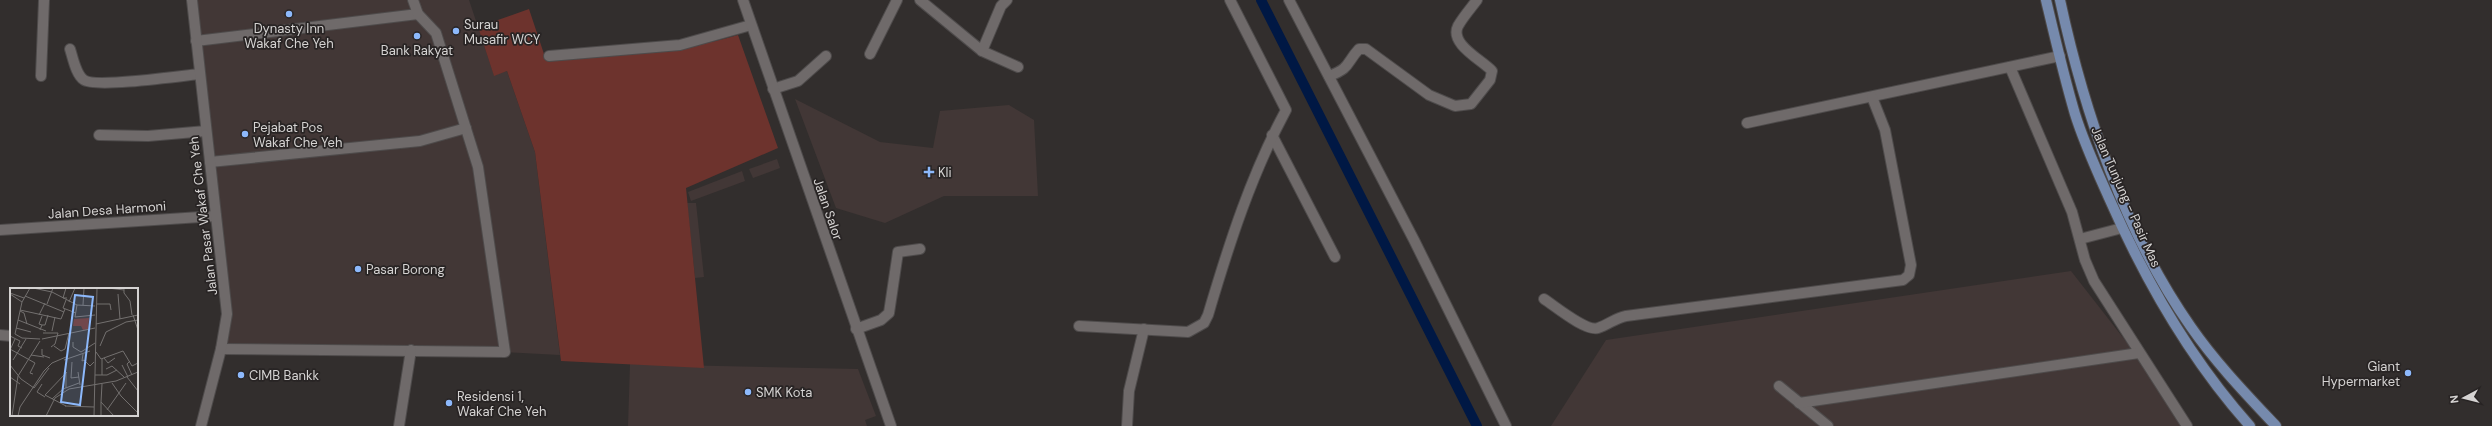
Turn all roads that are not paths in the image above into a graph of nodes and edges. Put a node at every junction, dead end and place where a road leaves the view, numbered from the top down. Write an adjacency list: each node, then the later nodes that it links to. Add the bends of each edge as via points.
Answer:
1 (44, 0): 25 (street)
2 (192, 0): 15 (street, Jalan Pasar Wakaf Che Yeh)
3 (413, 0): 13 (street)
4 (743, 0): 14 (street, Jalan Salor)
5 (897, 0): 18 (street)
6 (920, 0): 17 (street)
7 (1008, 0): 17 (street, via 1001,6)
8 (1230, 0): 33 (street, via 1286,110)
9 (1289, 0): 26 (street)
10 (2046, 0): 21 (main road, Jalan Tunjung - Pasir Mas)
11 (2060, 0): 60 (main road, Jalan Tunjung - Pasir Mas, via 2090,111 2111,173 2141,240 2190,327)
12 (1473, 1): 26 (street, via 1458,26 1457,38 1492,71 1490,80 1471,104 1455,106 1435,98 1366,49 1359,49 1343,71)
13 (418, 14): 15 (street); 30 (street, via 436,33)
14 (751, 25): 19 (street, via 680,45); 27 (street, Jalan Salor)
15 (196, 41): 24 (street, Jalan Pasar Wakaf Che Yeh)
16 (70, 49): 24 (street, via 80,76 89,82)
17 (982, 51): 22 (street)
18 (870, 54)
19 (549, 56)
20 (826, 56): 27 (street, via 798,81)
21 (2060, 56): 23 (street); 36 (main road, Jalan Tunjung - Pasir Mas, via 2076,116)
22 (1018, 67)
23 (2010, 67): 28 (street); 38 (street, via 2072,212)
24 (199, 74): 31 (street, Jalan Pasar Wakaf Che Yeh)
25 (41, 76)
26 (1329, 76): 56 (street)
27 (773, 89): 43 (street, Jalan Salor)
28 (1872, 97): 29 (street); 41 (street, via 1885,130 1911,265 1908,275 1903,280 1626,316 1616,318 1598,328 1588,328)
29 (1747, 123)
30 (466, 128): 34 (street, via 420,141); 48 (street, via 478,166 505,352)
31 (206, 131): 32 (street, via 148,136); 34 (street, Jalan Pasar Wakaf Che Yeh)
32 (99, 135)
33 (1272, 135): 40 (street); 44 (street, via 1234,228 1204,323 1188,332)
34 (210, 162): 35 (street, Jalan Pasar Wakaf Che Yeh)
35 (216, 216): 37 (street, Jalan Desa Harmoni); 47 (street, Jalan Pasar Wakaf Che Yeh, via 226,302 225,332)
36 (2122, 228): 38 (street); 59 (main road, Jalan Tunjung - Pasir Mas, via 2168,313 2224,394)
37 (0, 230)
38 (2080, 239): 49 (street, via 2094,281)
39 (920, 249): 43 (street, via 898,252 889,313 881,320)
40 (1335, 257)
41 (1544, 299)
42 (1079, 326): 44 (street)
43 (856, 329): 54 (street, Jalan Salor)
44 (1144, 329): 55 (street, via 1129,390)
45 (0, 335): 46 (street)
46 (10, 336)
47 (221, 349): 48 (street); 52 (street, Jalan Pasar Wakaf Che Yeh)
48 (411, 350): 53 (street)
49 (2139, 353): 51 (street); 58 (street)
50 (1779, 386): 51 (street)
51 (1799, 403): 57 (street)
52 (201, 426)
53 (399, 426)
54 (891, 426)
55 (1127, 426)
56 (1506, 426)
57 (1828, 426)
58 (2187, 426)
59 (2250, 426)
60 (2276, 426)

